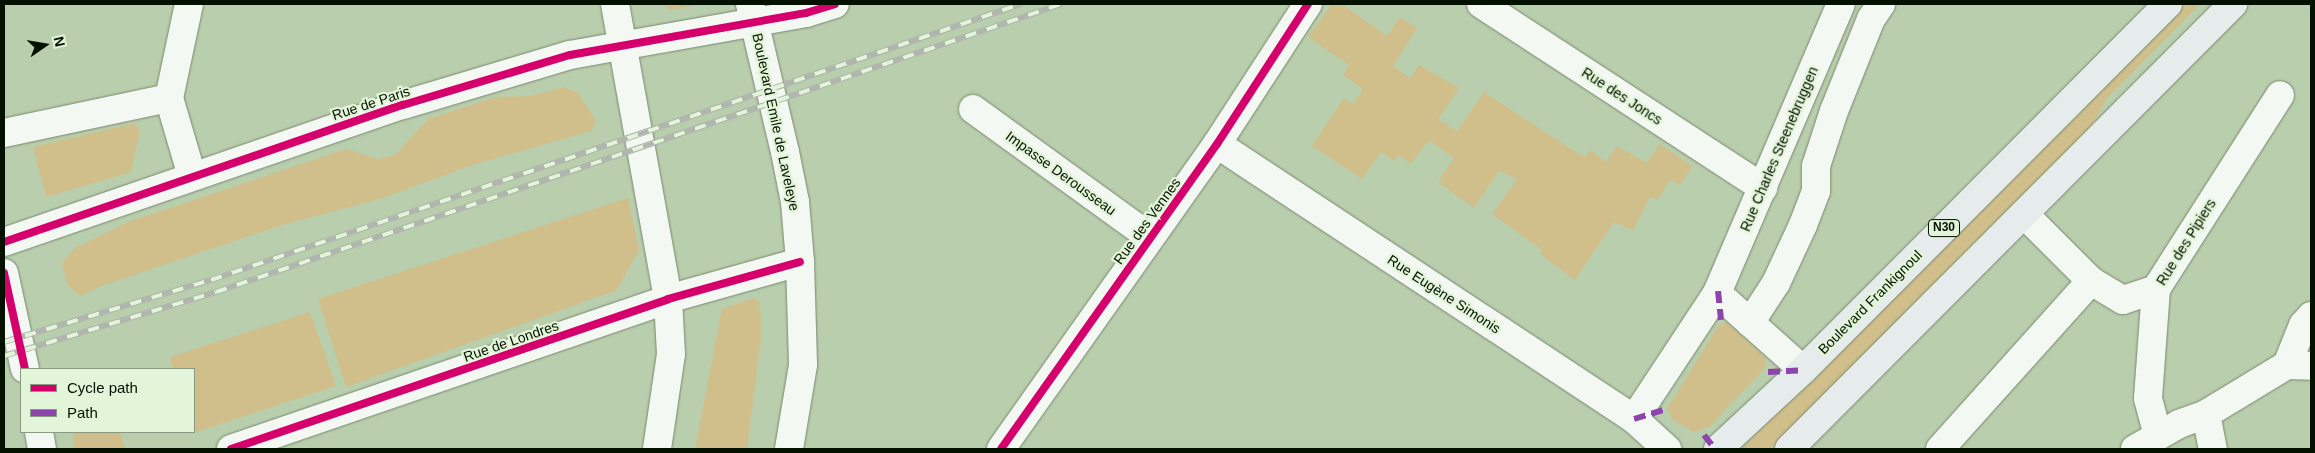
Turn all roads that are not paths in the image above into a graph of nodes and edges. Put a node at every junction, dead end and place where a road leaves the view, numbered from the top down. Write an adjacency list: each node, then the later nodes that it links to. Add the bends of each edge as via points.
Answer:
1 (189, 4): 13 (street)
2 (615, 4): 11 (street)
3 (835, 4): 10 (street, Rue de Paris, via 806,14)
4 (1308, 4): 16 (street, Rue des Vennes)
5 (1480, 4): 18 (street, Rue des Joncs)
6 (1840, 4): 18 (street, Rue Charles Steenebruggen)
7 (1881, 4): 29 (street, via 1871,19 1834,111 1816,166 1816,191 1803,225 1776,283)
8 (2168, 4): 32 (main road, Boulevard Frankignoul / N30)
9 (2233, 4): 19 (main road)
10 (753, 13): 11 (street, Rue de Paris); 22 (street, Boulevard Emile de Laveleye, via 795,202)
11 (624, 44): 17 (street, Rue de Paris, via 570,56 403,105); 27 (street)
12 (2280, 95): 25 (street, Rue des Pipiers)
13 (169, 98): 15 (street); 17 (street)
14 (973, 109): 20 (street, Impasse Derousseau)
15 (4, 132)
16 (1217, 144): 20 (street, Rue des Vennes); 34 (street, Rue Eugène Simonis)
17 (192, 176): 21 (street, Rue de Paris)
18 (1762, 188): 26 (street, Rue Charles Steenebruggen)
19 (2024, 214): 24 (street); 44 (main road)
20 (1150, 237): 41 (street, Rue des Vennes)
21 (4, 242)
22 (800, 262): 27 (street, Rue de Londres); 40 (street, Boulevard Emile de Laveleye, via 803,364)
23 (4, 273): 31 (street)
24 (2091, 281): 25 (street, via 2123,300); 45 (street)
25 (2156, 289): 36 (street, Rue des Pipiers)
26 (1716, 293): 29 (street); 34 (street, Rue Charles Steenebruggen)
27 (668, 299): 38 (street, Rue de Londres); 39 (street, via 671,354)
28 (2311, 316): 30 (street, via 2303,325)
29 (1750, 322): 32 (street)
30 (2299, 365): 33 (street)
31 (25, 368)
32 (1803, 370): 43 (main road, Boulevard Frankignoul / N30)
33 (2206, 414): 36 (street); 46 (street)
34 (1634, 418): 42 (street, Rue Eugène Simonis)
35 (38, 433): 37 (street)
36 (2147, 443)
37 (42, 449)
38 (231, 449)
39 (657, 449)
40 (789, 449)
41 (1001, 449)
42 (1666, 449)
43 (1718, 449)
44 (1789, 449)
45 (1940, 449)
46 (2213, 449)

